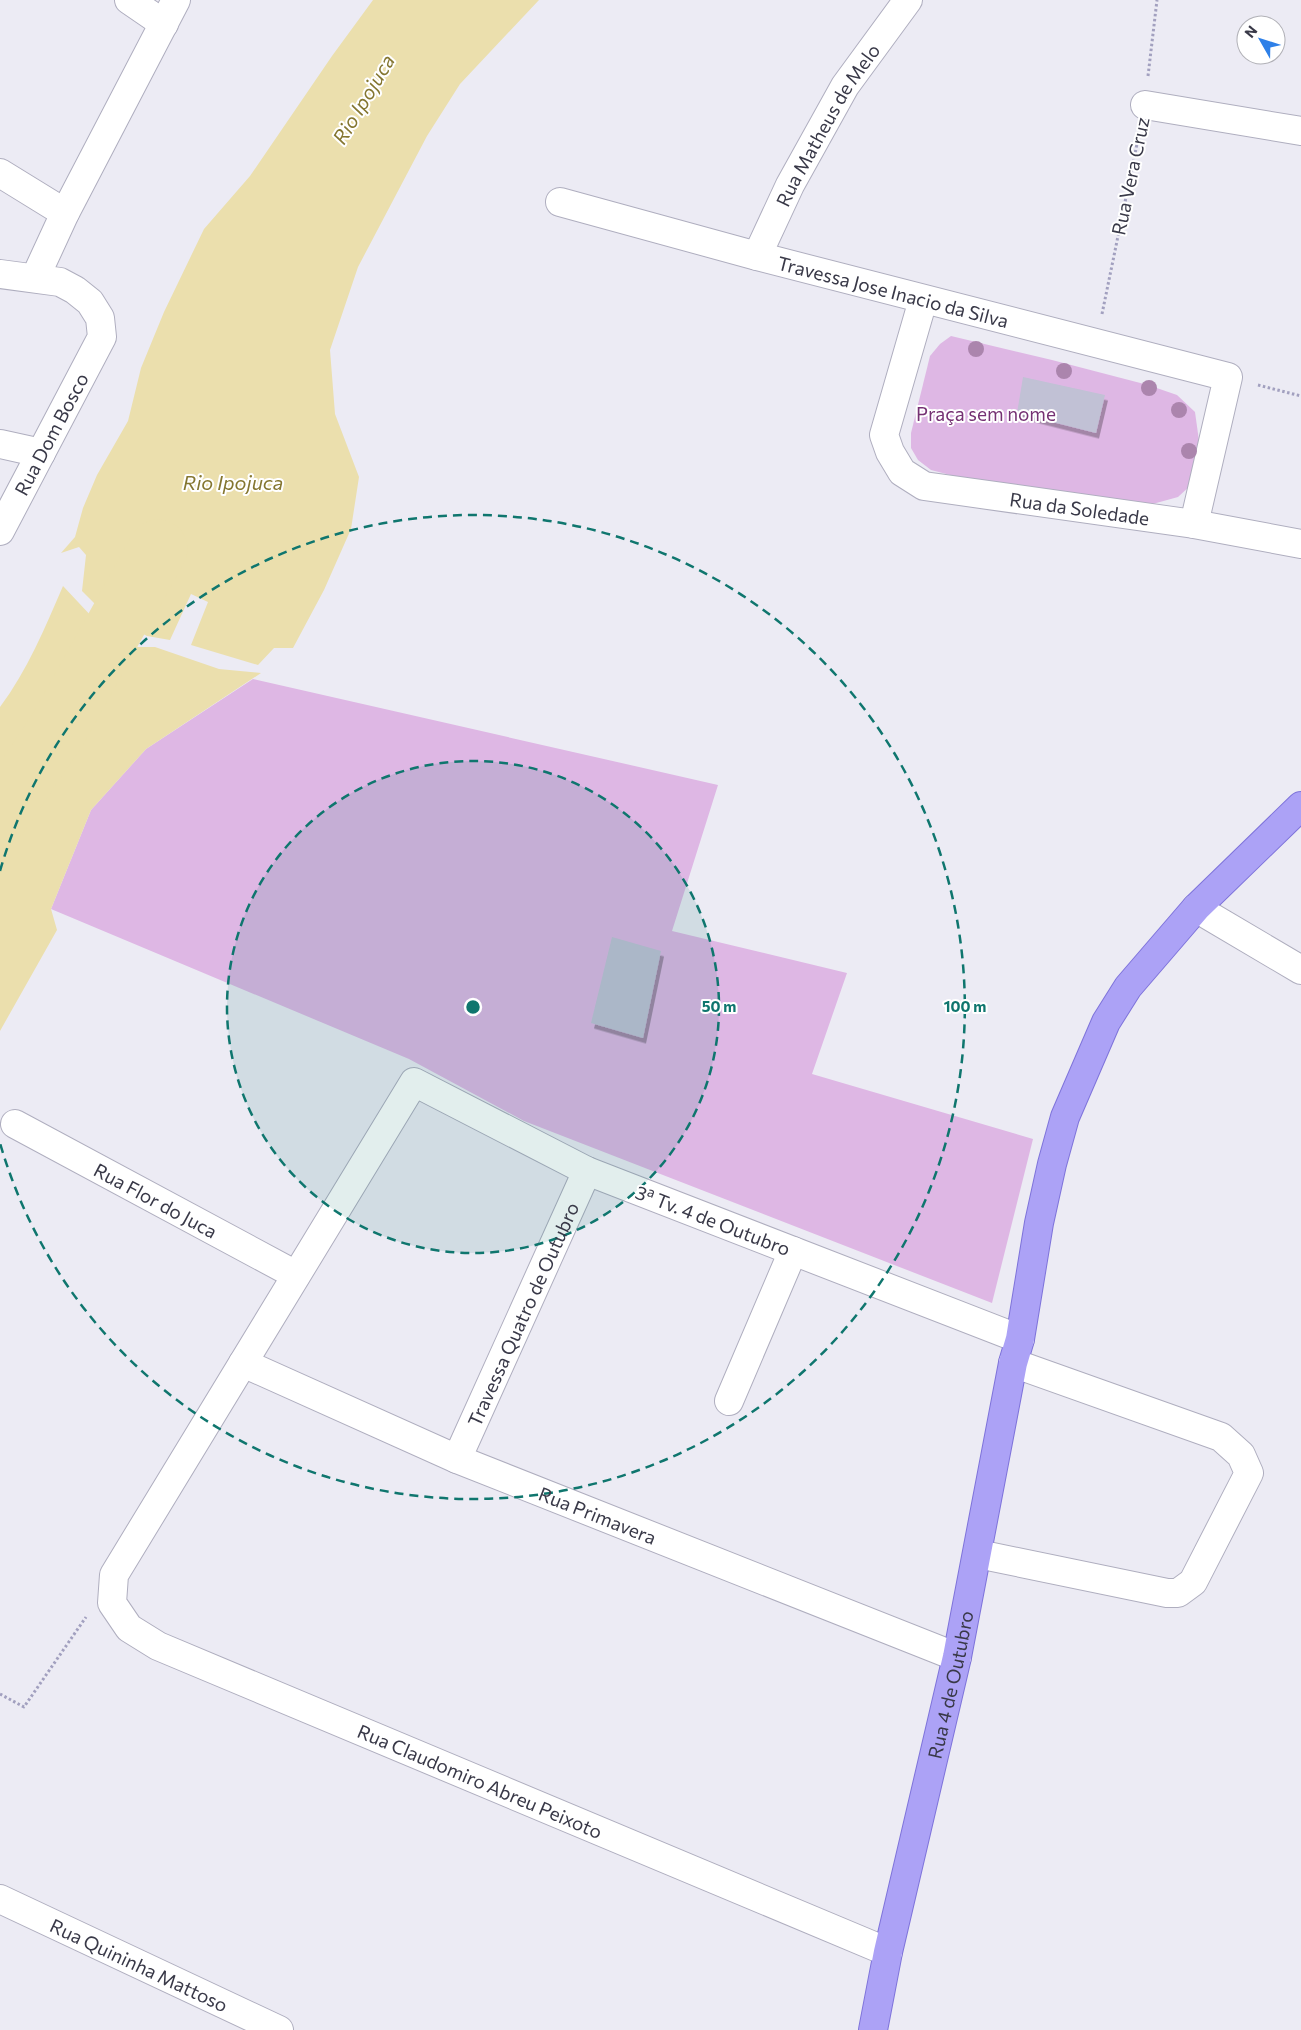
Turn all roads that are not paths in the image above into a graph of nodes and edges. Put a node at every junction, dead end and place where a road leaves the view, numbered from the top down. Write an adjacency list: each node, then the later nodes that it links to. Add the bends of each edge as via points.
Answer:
1 (130, 0): 4 (street)
2 (176, 0): 4 (street)
3 (908, 0): 10 (street, Rua Matheus de Melo, via 845,86 790,185)
4 (164, 24): 9 (street)
5 (1145, 104): 6 (street, Rua Vera Cruz)
6 (1301, 130)
7 (0, 173): 9 (street)
8 (560, 202): 10 (street, Travessa Jose Inacio da Silva)
9 (65, 213): 12 (street)
10 (757, 256): 13 (street, Travessa Jose Inacio da Silva)
11 (0, 274): 12 (street)
12 (36, 278): 15 (street, Rua Dom Bosco, via 60,282 90,302 100,318 102,337)
13 (923, 300): 16 (street, Travessa Jose Inacio da Silva, via 1228,377); 16 (street, Rua da Soledade, via 884,435 902,472 924,486)
14 (0, 444): 15 (street)
15 (42, 453): 17 (street, Rua Dom Bosco)
16 (1194, 524): 18 (street, Rua da Soledade)
17 (0, 531)
18 (1301, 544)
19 (1301, 806): 20 (main road, Rua 4 de Outubro)
20 (1196, 908): 21 (street); 26 (main road, Rua 4 de Outubro, via 1128,987 1106,1022 1088,1061 1052,1164)
21 (1301, 970)
22 (15, 1124): 25 (street, Rua Flor do Juca)
23 (587, 1171): 24 (street, 3ª Tv. 4 de Outubro); 25 (street, 3ª Tv. 4 de Outubro, via 414,1082); 29 (street, Travessa Quatro de Outubro)
24 (793, 1251): 26 (street, 3ª Tv. 4 de Outubro); 28 (street)
25 (296, 1275): 27 (street)
26 (1017, 1351): 30 (main road, Rua 4 de Outubro); 30 (street, 3ª Tv. 4 de Outubro, via 1221,1437 1241,1455 1249,1473 1193,1582 1178,1593)
27 (243, 1363): 29 (street, Rua Primavera); 33 (street, Rua Claudomiro Abreu Peixoto, via 114,1575 112,1603 129,1628 158,1646)
28 (728, 1401)
29 (457, 1459): 31 (street, Rua Primavera)
30 (978, 1554): 31 (main road, Rua 4 de Outubro)
31 (957, 1657): 33 (main road, Rua 4 de Outubro)
32 (0, 1899): 34 (street, Rua Quininha Mattoso)
33 (888, 1952): 35 (main road, Rua 4 de Outubro)
34 (279, 2030)
35 (873, 2030)

